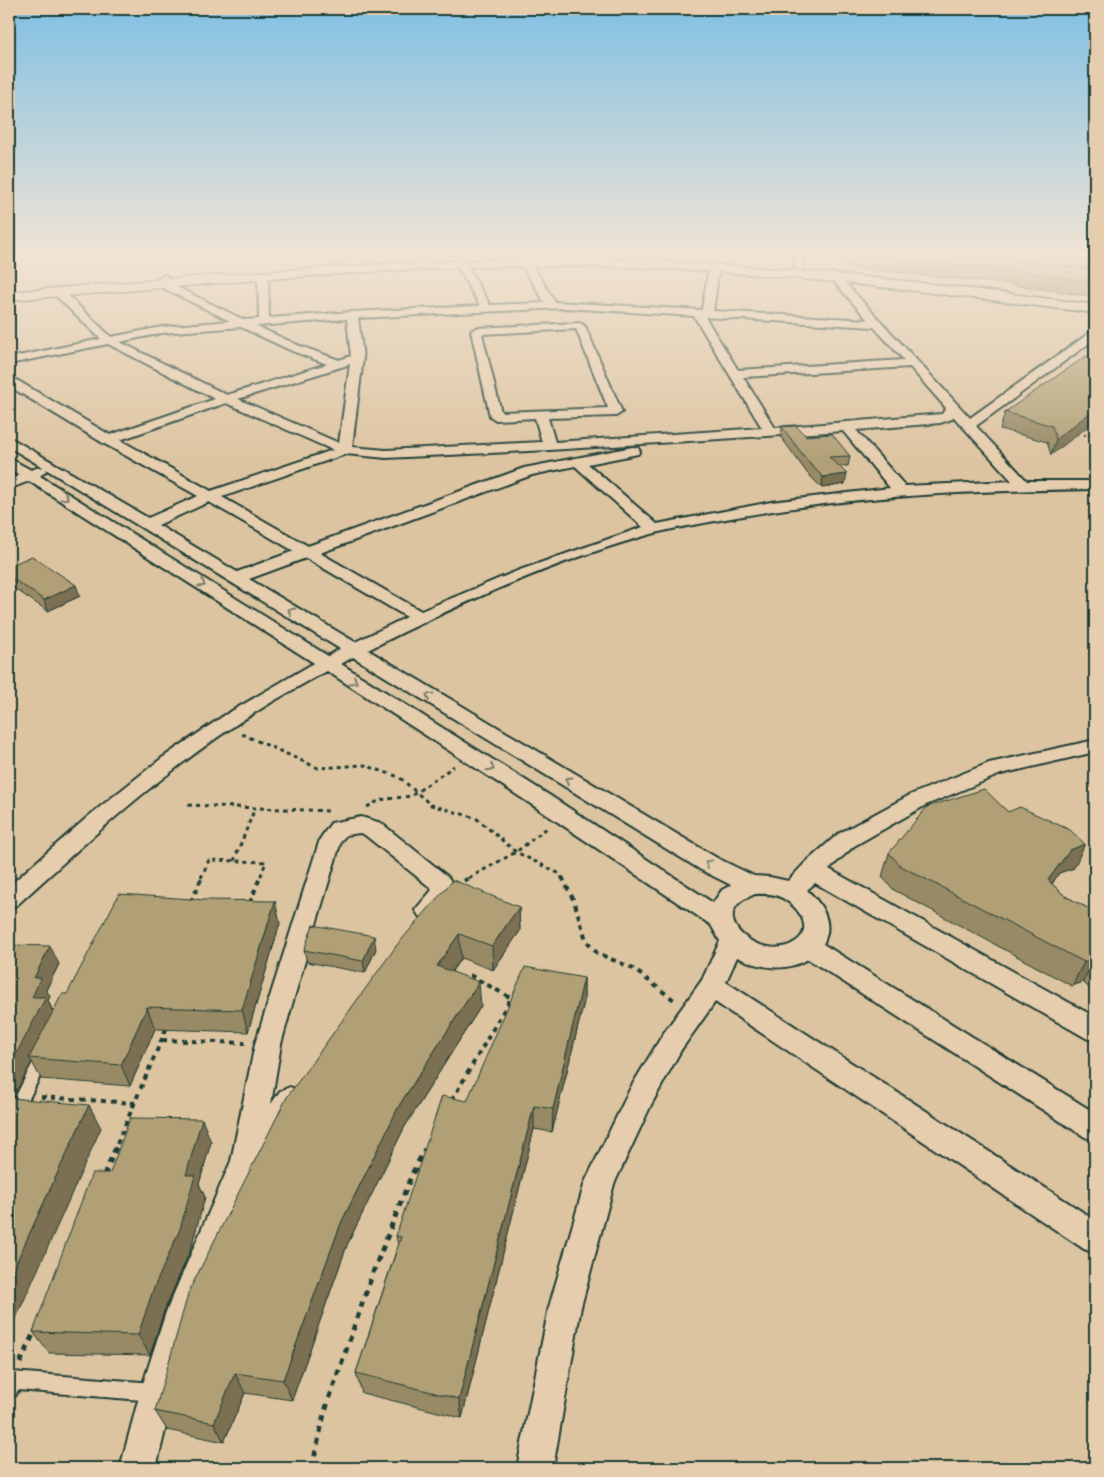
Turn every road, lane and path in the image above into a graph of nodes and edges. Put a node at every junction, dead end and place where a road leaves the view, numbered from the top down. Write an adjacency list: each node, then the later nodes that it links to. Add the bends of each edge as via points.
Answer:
1 (92, 325): 12 (street)
2 (230, 325): 12 (street, via 162,330)
3 (244, 325): 17 (street, via 308,354)
4 (353, 325): 13 (street)
5 (511, 325): 10 (street)
6 (541, 325): 9 (street)
7 (708, 325): 19 (street)
8 (879, 325): 16 (street)
9 (542, 328): 10 (street); 23 (street, via 580,326 616,412)
10 (512, 329): 24 (street, via 476,331 496,416)
11 (1095, 334): 15 (street)
12 (108, 340): 14 (street); 21 (street)
13 (357, 358): 17 (street); 35 (street)
14 (9, 361)
15 (1060, 361): 18 (street); 25 (street)
16 (913, 363): 19 (street); 22 (street)
17 (340, 364): 21 (street)
18 (1078, 365)
19 (735, 374): 27 (street)
20 (9, 381): 31 (street)
21 (226, 399): 31 (street); 35 (street)
22 (955, 410): 25 (street); 26 (street, via 940,419)
23 (573, 413): 24 (street); 33 (street)
24 (540, 414): 34 (street)
25 (969, 425): 42 (street, via 1010,471)
26 (846, 427): 27 (street); 45 (street)
27 (771, 432): 30 (street)
28 (1095, 433): 29 (path)
29 (1084, 434)
30 (717, 435): 33 (street); 37 (street)
31 (108, 440): 46 (street)
32 (9, 441): 38 (street)
33 (586, 444): 34 (street)
34 (550, 446): 35 (street, via 386,454)
35 (345, 450): 46 (street)
36 (9, 462): 41 (street)
37 (578, 462): 48 (street); 49 (street, via 530,471)
38 (50, 467): 41 (street); 47 (street)
39 (1077, 471): 40 (street)
40 (1095, 471)
41 (29, 475): 43 (street); 53 (street, one-way to 53)
42 (1026, 477): 44 (street); 45 (street)
43 (9, 485)
44 (1095, 485)
45 (900, 490): 48 (street, via 778,505)
46 (209, 497): 47 (street); 49 (street)
47 (147, 524): 50 (street)
48 (654, 529): 51 (street, via 552,563)
49 (309, 551): 50 (street); 51 (street)
50 (236, 578): 52 (street, one-way to 50)
51 (421, 618): 52 (street)
52 (352, 650): 53 (street); 65 (street, one-way to 52)
53 (327, 663): 54 (street); 56 (street, one-way to 56)
54 (223, 726): 57 (path, via 318,768 364,765 399,777); 68 (street, via 125,796)
55 (1095, 746): 64 (street, via 996,768 918,800 846,840)
56 (470, 755): 57 (path); 60 (street, one-way to 60)
57 (417, 792): 61 (path, via 411,796 380,800); 62 (path, via 430,805 476,818)
58 (188, 805): 59 (path)
59 (255, 808): 61 (path); 63 (path)
60 (563, 815): 62 (path); 71 (street)
61 (354, 819): 66 (street, via 373,829); 81 (street, via 331,839)
62 (516, 852): 66 (path); 76 (path, via 560,874 574,901 586,940 597,953 632,968)
63 (234, 860): 69 (path, via 209,860); 70 (path, via 266,862)
64 (812, 870): 67 (street); 78 (street)
65 (751, 886): 67 (street, via 763,885); 71 (street, via 738,890)
66 (446, 890): 72 (street)
67 (791, 892): 73 (street, via 804,900 817,924 816,937)
68 (9, 899)
69 (190, 903)
70 (250, 905)
71 (726, 920): 73 (street, via 747,951 766,958 790,957); 75 (street)
72 (415, 927)
73 (808, 947): 87 (street)
74 (468, 974): 85 (path, via 511,998)
75 (712, 986): 76 (street); 91 (street)
76 (692, 1014): 97 (street, via 641,1096 600,1182 565,1307)
77 (169, 1022): 79 (path)
78 (1095, 1030)
79 (161, 1040): 81 (path); 84 (path)
80 (50, 1042): 83 (lane)
81 (268, 1044): 89 (street)
82 (305, 1080): 89 (street)
83 (23, 1095): 84 (path); 86 (lane)
84 (136, 1103): 90 (path)
85 (448, 1108)
86 (9, 1124)
87 (1095, 1128)
88 (430, 1142): 96 (path, via 412,1174 372,1274 324,1414)
89 (246, 1161): 94 (street, via 182,1312)
90 (100, 1184)
91 (1095, 1238)
92 (36, 1328): 93 (path)
93 (10, 1386): 94 (lane)
94 (157, 1393): 95 (street)
95 (138, 1468)
96 (312, 1468)
97 (535, 1468)

